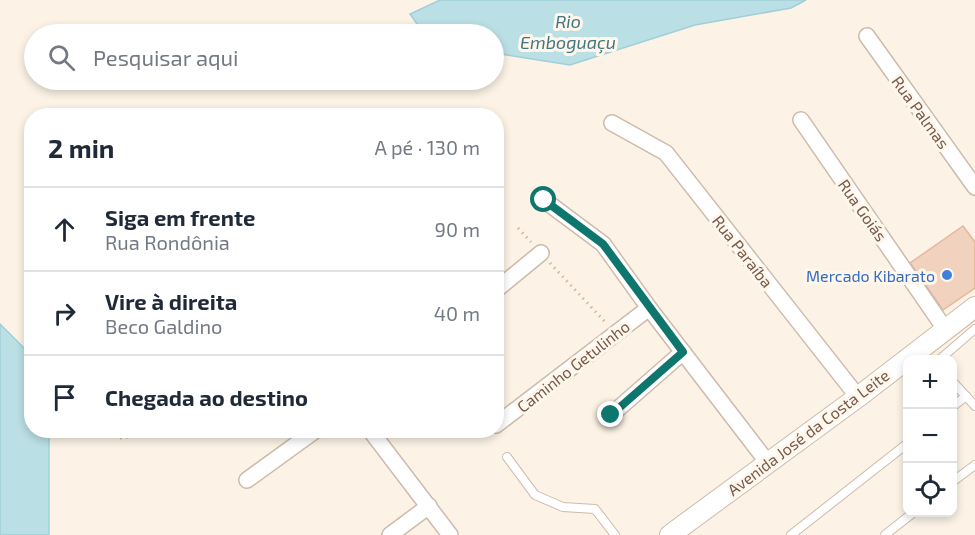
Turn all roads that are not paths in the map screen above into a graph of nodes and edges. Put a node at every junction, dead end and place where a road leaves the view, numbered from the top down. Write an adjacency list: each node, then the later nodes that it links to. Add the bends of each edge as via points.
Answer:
1 (867, 36): 4 (street, Rua Palmas)
2 (801, 120): 10 (street, Rua Goiás)
3 (612, 123): 17 (street, Rua Paraíba, via 666,153)
4 (975, 188)
5 (544, 200): 9 (street, via 603,244)
6 (541, 253): 7 (street)
7 (504, 283)
8 (975, 307): 10 (street, Avenida José da Costa Leite)
9 (649, 308): 12 (street); 21 (street, Caminho Getulinho)
10 (945, 329): 13 (street, Avenida José da Costa Leite)
11 (975, 329): 13 (lane)
12 (683, 352): 20 (street); 26 (street)
13 (932, 355)
14 (903, 371): 17 (street, Avenida José da Costa Leite)
15 (957, 386): 16 (lane)
16 (966, 396): 18 (lane); 19 (lane)
17 (858, 397): 26 (street, Avenida José da Costa Leite)
18 (957, 403)
19 (975, 406)
20 (611, 415)
21 (504, 419)
22 (305, 438): 29 (street)
23 (376, 438): 30 (street)
24 (903, 447): 36 (lane)
25 (507, 457): 34 (lane, via 535,495 563,507 595,509)
26 (768, 463): 35 (street, Avenida José da Costa Leite)
27 (975, 465): 28 (lane)
28 (957, 478)
29 (247, 480)
30 (429, 506): 32 (street); 33 (street)
31 (909, 517): 37 (lane)
32 (390, 535)
33 (450, 535)
34 (615, 535)
35 (670, 535)
36 (791, 535)
37 (885, 535)

